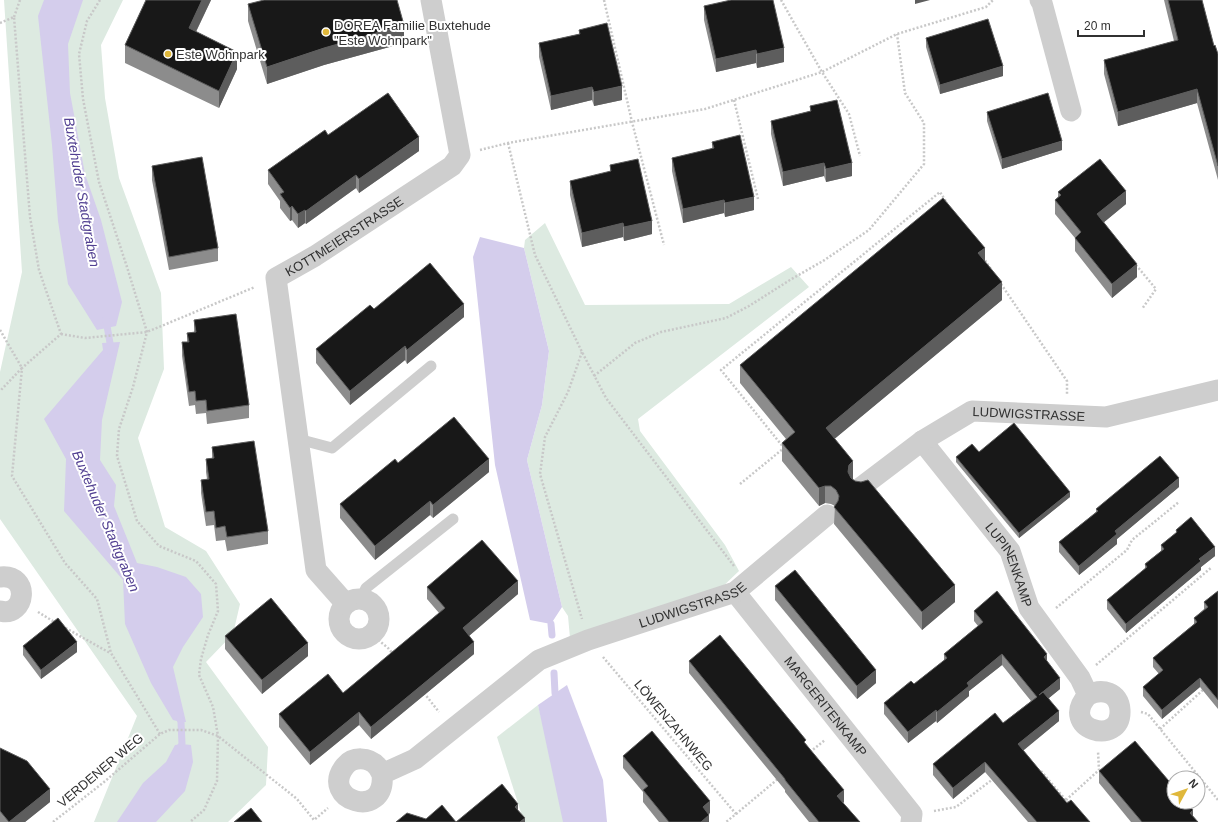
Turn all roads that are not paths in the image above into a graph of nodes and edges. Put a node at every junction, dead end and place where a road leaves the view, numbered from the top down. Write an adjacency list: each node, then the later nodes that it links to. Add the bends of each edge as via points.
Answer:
1 (431, 0): 6 (street, KOTTMEIERSTRASSE, via 460,155 452,166 315,256 276,278)
2 (1040, 0): 3 (street)
3 (1071, 111)
4 (431, 366): 6 (lane, via 332,448)
5 (1218, 390): 7 (street, LUDWIGSTRASSE, via 1106,417 972,411)
6 (298, 439): 13 (street, KOTTMEIERSTRASSE, via 316,570)
7 (922, 441): 8 (street, LUDWIGSTRASSE); 15 (street, LUPINENKAMP, via 1010,551 1029,608)
8 (860, 488)
9 (827, 515): 12 (street, LUDWIGSTRASSE)
10 (453, 519): 13 (lane)
11 (0, 577): 14 (street, via 6,576 18,583 22,596 16,608)
12 (741, 587): 16 (street, LUDWIGSTRASSE, via 588,640 539,660 415,759); 17 (street, MARGERITENKAMP)
13 (353, 601): 13 (street, KOTTMEIERSTRASSE, via 341,610 340,625 349,637 365,638 377,629 378,613 368,601)
14 (0, 611)
15 (1084, 687): 15 (street, via 1080,708 1084,724 1097,732 1112,728 1120,715 1116,699 1103,691 1095,692)
16 (382, 774): 16 (street, via 378,766 371,761 363,758 354,759 346,763 341,770 340,787 350,800 368,802 380,791)
17 (911, 818)

